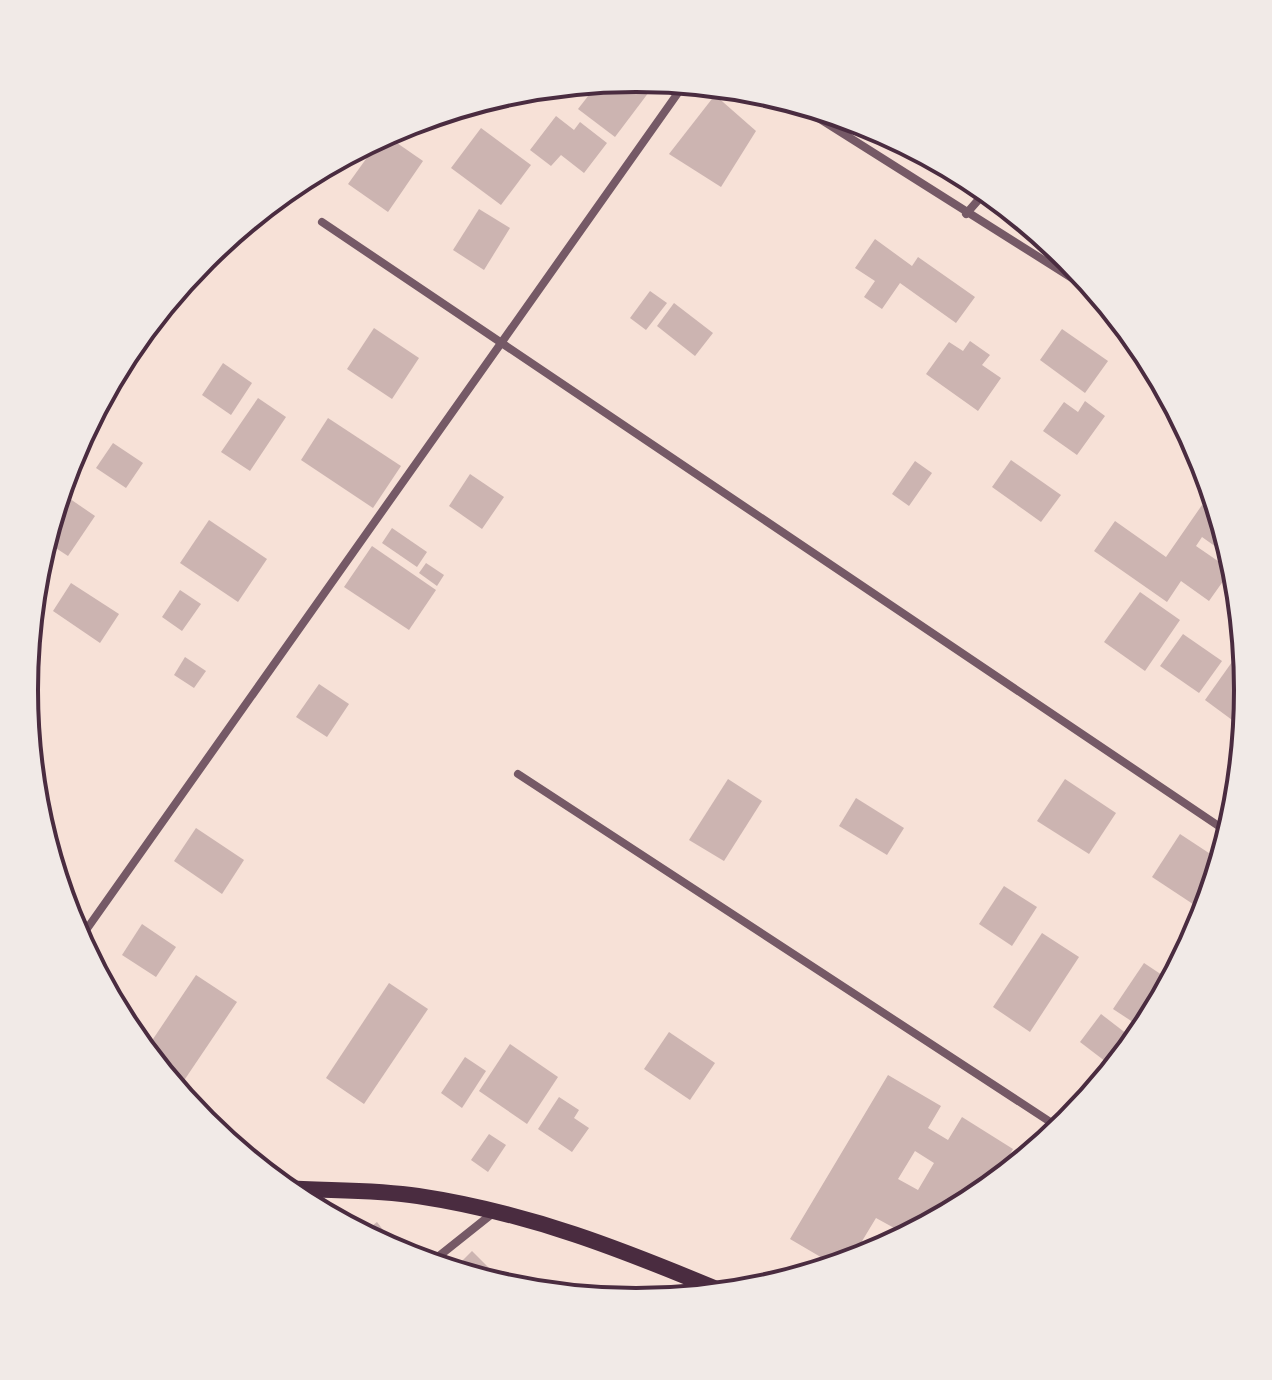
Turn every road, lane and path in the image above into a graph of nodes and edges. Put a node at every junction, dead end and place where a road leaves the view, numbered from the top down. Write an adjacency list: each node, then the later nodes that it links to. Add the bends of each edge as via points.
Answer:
1 (678, 93): 7 (street)
2 (827, 124): 4 (street)
3 (978, 200): 4 (street)
4 (966, 214): 6 (street)
5 (322, 222): 7 (street)
6 (1067, 276)
7 (501, 344): 9 (street); 10 (street)
8 (518, 774): 11 (street)
9 (1219, 826)
10 (88, 927)
11 (1050, 1122)
12 (308, 1189): 13 (main road, via 414,1195)
13 (496, 1210): 14 (street); 15 (main road, via 604,1242)
14 (441, 1255)
15 (704, 1284)

